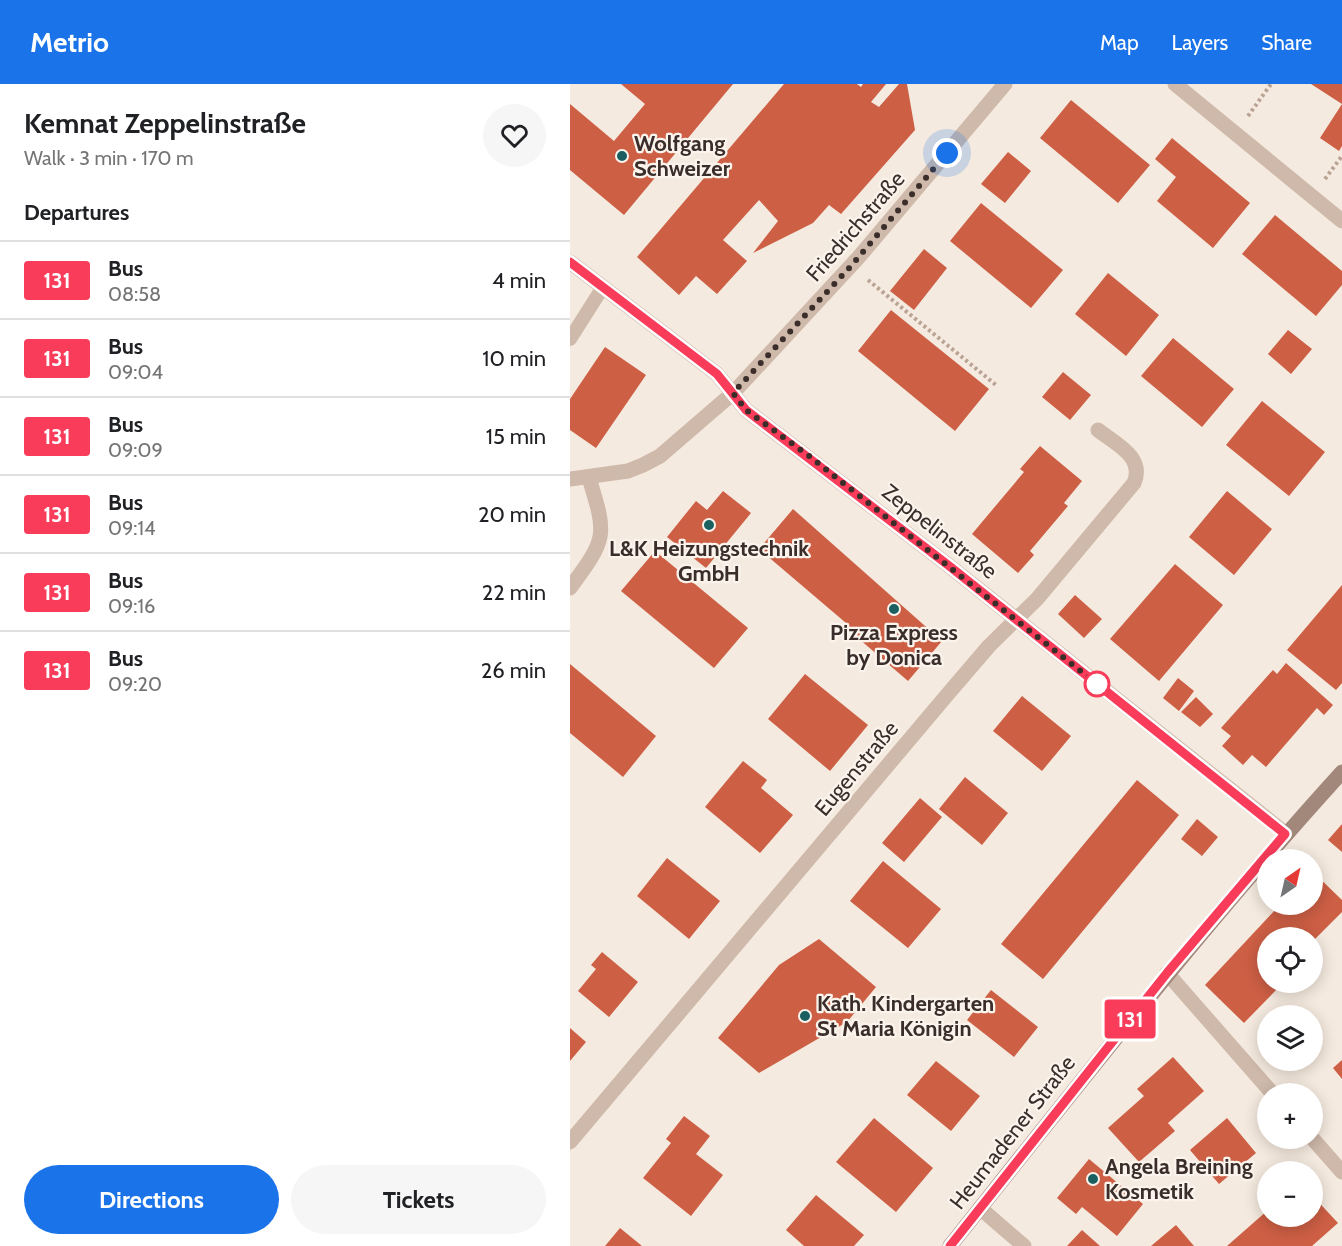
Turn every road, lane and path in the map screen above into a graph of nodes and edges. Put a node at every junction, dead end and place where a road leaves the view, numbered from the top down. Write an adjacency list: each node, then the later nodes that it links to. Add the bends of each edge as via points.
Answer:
1 (1005, 84): 7 (street, Friedrichstraße)
2 (1175, 84): 4 (street)
3 (1271, 84): 4 (path)
4 (1235, 133): 5 (street)
5 (1342, 221)
6 (570, 262): 8 (street, Zeppelinstraße)
7 (851, 266): 10 (path); 11 (street, Friedrichstraße)
8 (603, 287): 9 (lane); 11 (street, Zeppelinstraße, via 717,374)
9 (570, 339)
10 (996, 385)
11 (733, 393): 13 (street, Friedrichstraße, via 660,456 628,471); 16 (street, Zeppelinstraße, via 746,410)
12 (1098, 430): 16 (street, Eugenstraße, via 1134,458 1138,474)
13 (589, 478): 14 (street, Friedrichstraße); 15 (street, via 602,519 601,536 595,554)
14 (570, 479)
15 (570, 588)
16 (1016, 620): 18 (street, Zeppelinstraße); 21 (street, Eugenstraße, via 946,695)
17 (1342, 771): 18 (main road, Heumadener Straße)
18 (1285, 834): 19 (main road, Heumadener Straße)
19 (1167, 973): 20 (street); 24 (main road, Heumadener Straße)
20 (1263, 1083)
21 (570, 1142)
22 (1323, 1149): 23 (street)
23 (1340, 1166)
24 (980, 1209): 25 (main road, Heumadener Straße); 26 (street)
25 (950, 1246)
26 (1024, 1246)

